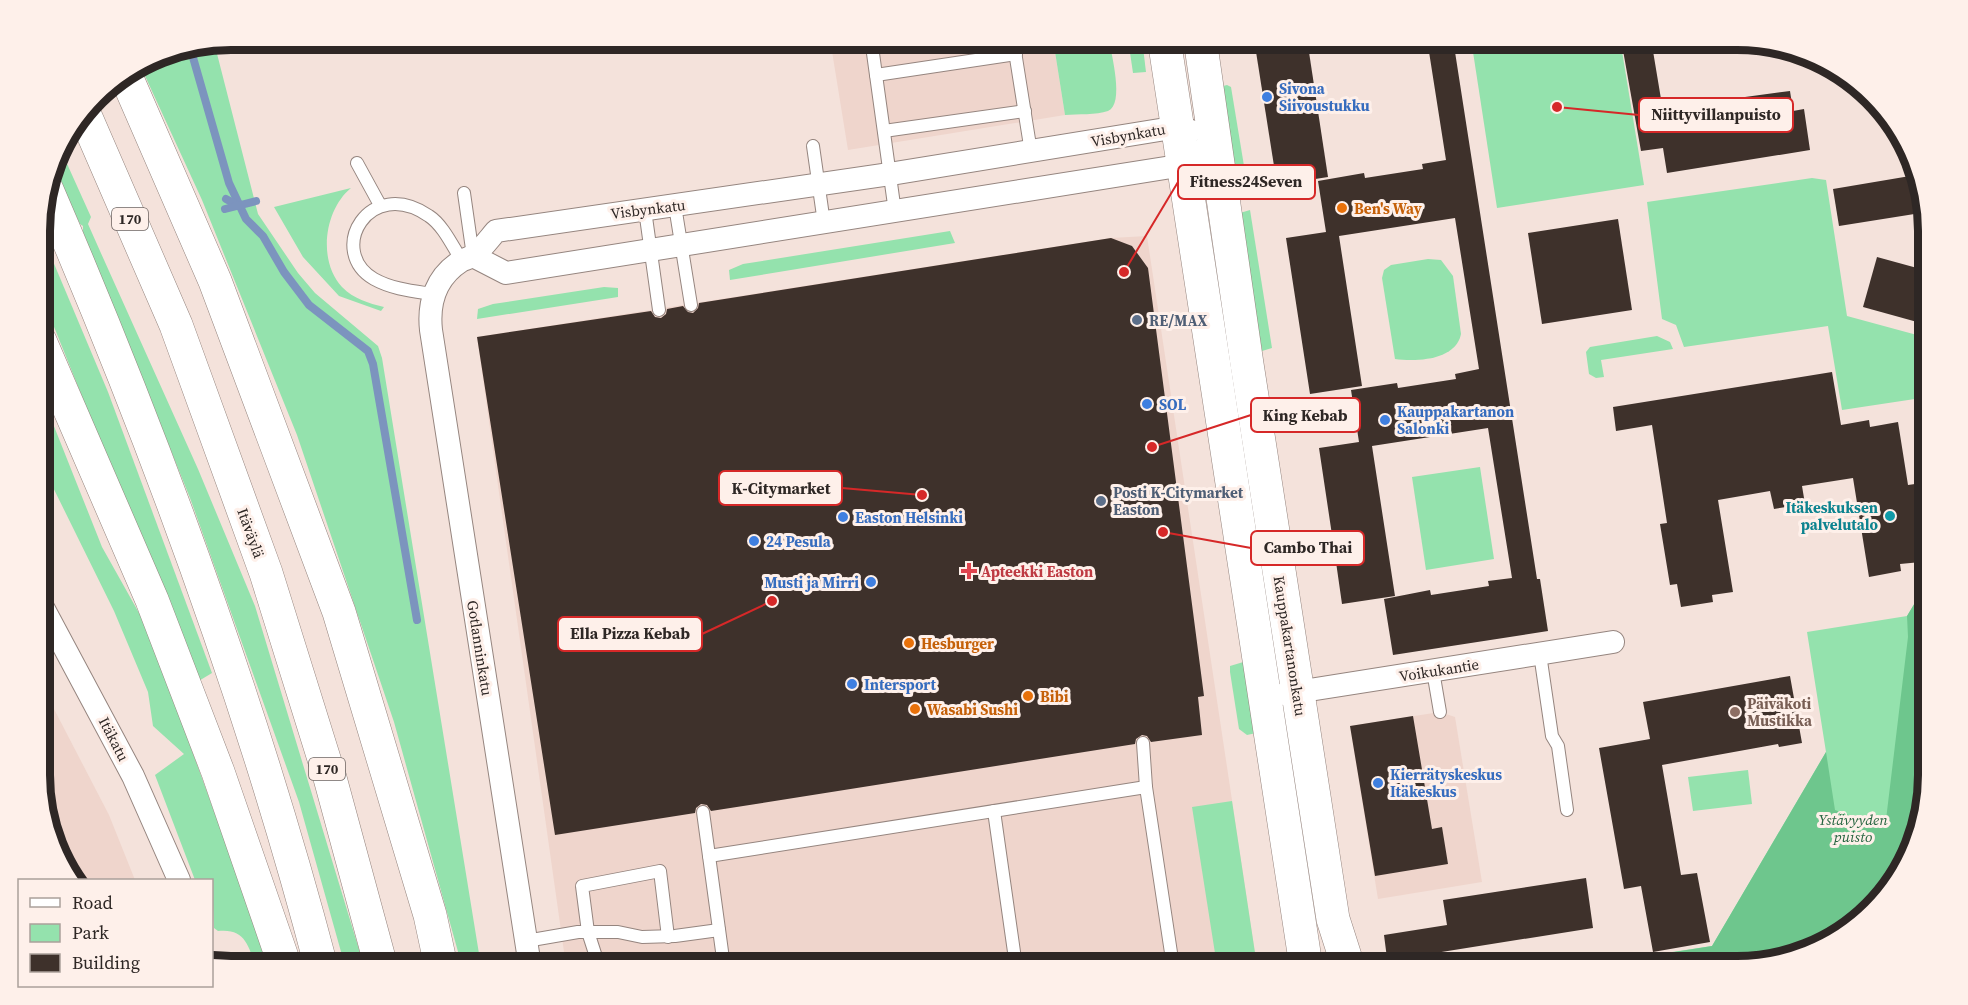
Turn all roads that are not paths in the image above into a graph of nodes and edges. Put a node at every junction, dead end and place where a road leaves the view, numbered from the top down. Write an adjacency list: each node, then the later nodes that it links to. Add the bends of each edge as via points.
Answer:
1 (872, 50): 6 (lane)
2 (1015, 50): 5 (lane)
3 (1166, 50): 10 (main road)
4 (1202, 50): 12 (main road, Kauppakartanonkatu)
5 (1016, 54): 6 (lane); 8 (lane)
6 (876, 75): 11 (lane)
7 (128, 81): 58 (main road, via 215,280 339,612)
8 (1024, 111): 11 (lane); 14 (lane)
9 (87, 120): 57 (main road, Itäväylä / 170, via 176,325 266,573 330,778)
10 (1178, 127): 12 (street, Visbynkatu); 14 (street, Visbynkatu); 16 (main road)
11 (884, 131): 17 (lane)
12 (1215, 139): 16 (street); 37 (main road, Kauppakartanonkatu)
13 (813, 146): 18 (lane)
14 (1031, 152): 17 (street, Visbynkatu)
15 (357, 162): 21 (lane)
16 (1184, 165): 24 (street); 38 (main road)
17 (890, 174): 18 (street, Visbynkatu); 24 (lane)
18 (819, 185): 22 (street, Visbynkatu); 25 (lane)
19 (464, 193): 28 (lane)
20 (52, 202): 56 (main road, via 113,344 202,579 242,696)
21 (380, 205): 28 (lane, via 393,202 429,216); 29 (lane, via 364,216 355,230 359,263 372,278 397,289)
22 (675, 206): 23 (street, Visbynkatu); 26 (lane)
23 (645, 210): 27 (lane); 28 (street, Visbynkatu, via 496,231)
24 (895, 212): 25 (street)
25 (824, 223): 26 (street)
26 (681, 246): 27 (street); 30 (lane)
27 (651, 251): 28 (street, via 506,273); 31 (lane)
28 (467, 259): 29 (street, Visbynkatu, via 447,273)
29 (432, 294): 50 (street, Gotlanninkatu, via 431,330)
30 (691, 305)
31 (659, 310)
32 (50, 364): 55 (main road, via 152,600 218,772)
33 (50, 621): 46 (street, Itäkatu, via 133,776)
34 (1614, 642): 35 (street, Voikukantie)
35 (1540, 654): 36 (street, Voikukantie); 42 (lane)
36 (1433, 671): 37 (street, Voikukantie); 39 (lane)
37 (1298, 692): 38 (street, Voikukantie); 54 (main road, Kauppakartanonkatu, via 1333,920)
38 (1265, 697): 53 (main road)
39 (1440, 712)
40 (1143, 743): 41 (lane)
41 (1146, 787): 43 (lane); 52 (lane)
42 (1567, 810)
43 (994, 811): 45 (lane); 51 (lane)
44 (703, 812): 45 (lane)
45 (709, 856): 47 (lane)
46 (179, 879)
47 (719, 930): 49 (lane); 61 (lane)
48 (588, 932): 49 (lane); 49 (lane, via 582,886 660,871); 50 (lane); 60 (lane)
49 (668, 937)
50 (526, 941): 59 (street, Gotlanninkatu)
51 (1015, 955)
52 (1171, 955)
53 (1304, 955)
54 (1344, 955)
55 (282, 956)
56 (318, 956)
57 (378, 956)
58 (439, 956)
59 (528, 956)
60 (596, 956)
61 (723, 956)

